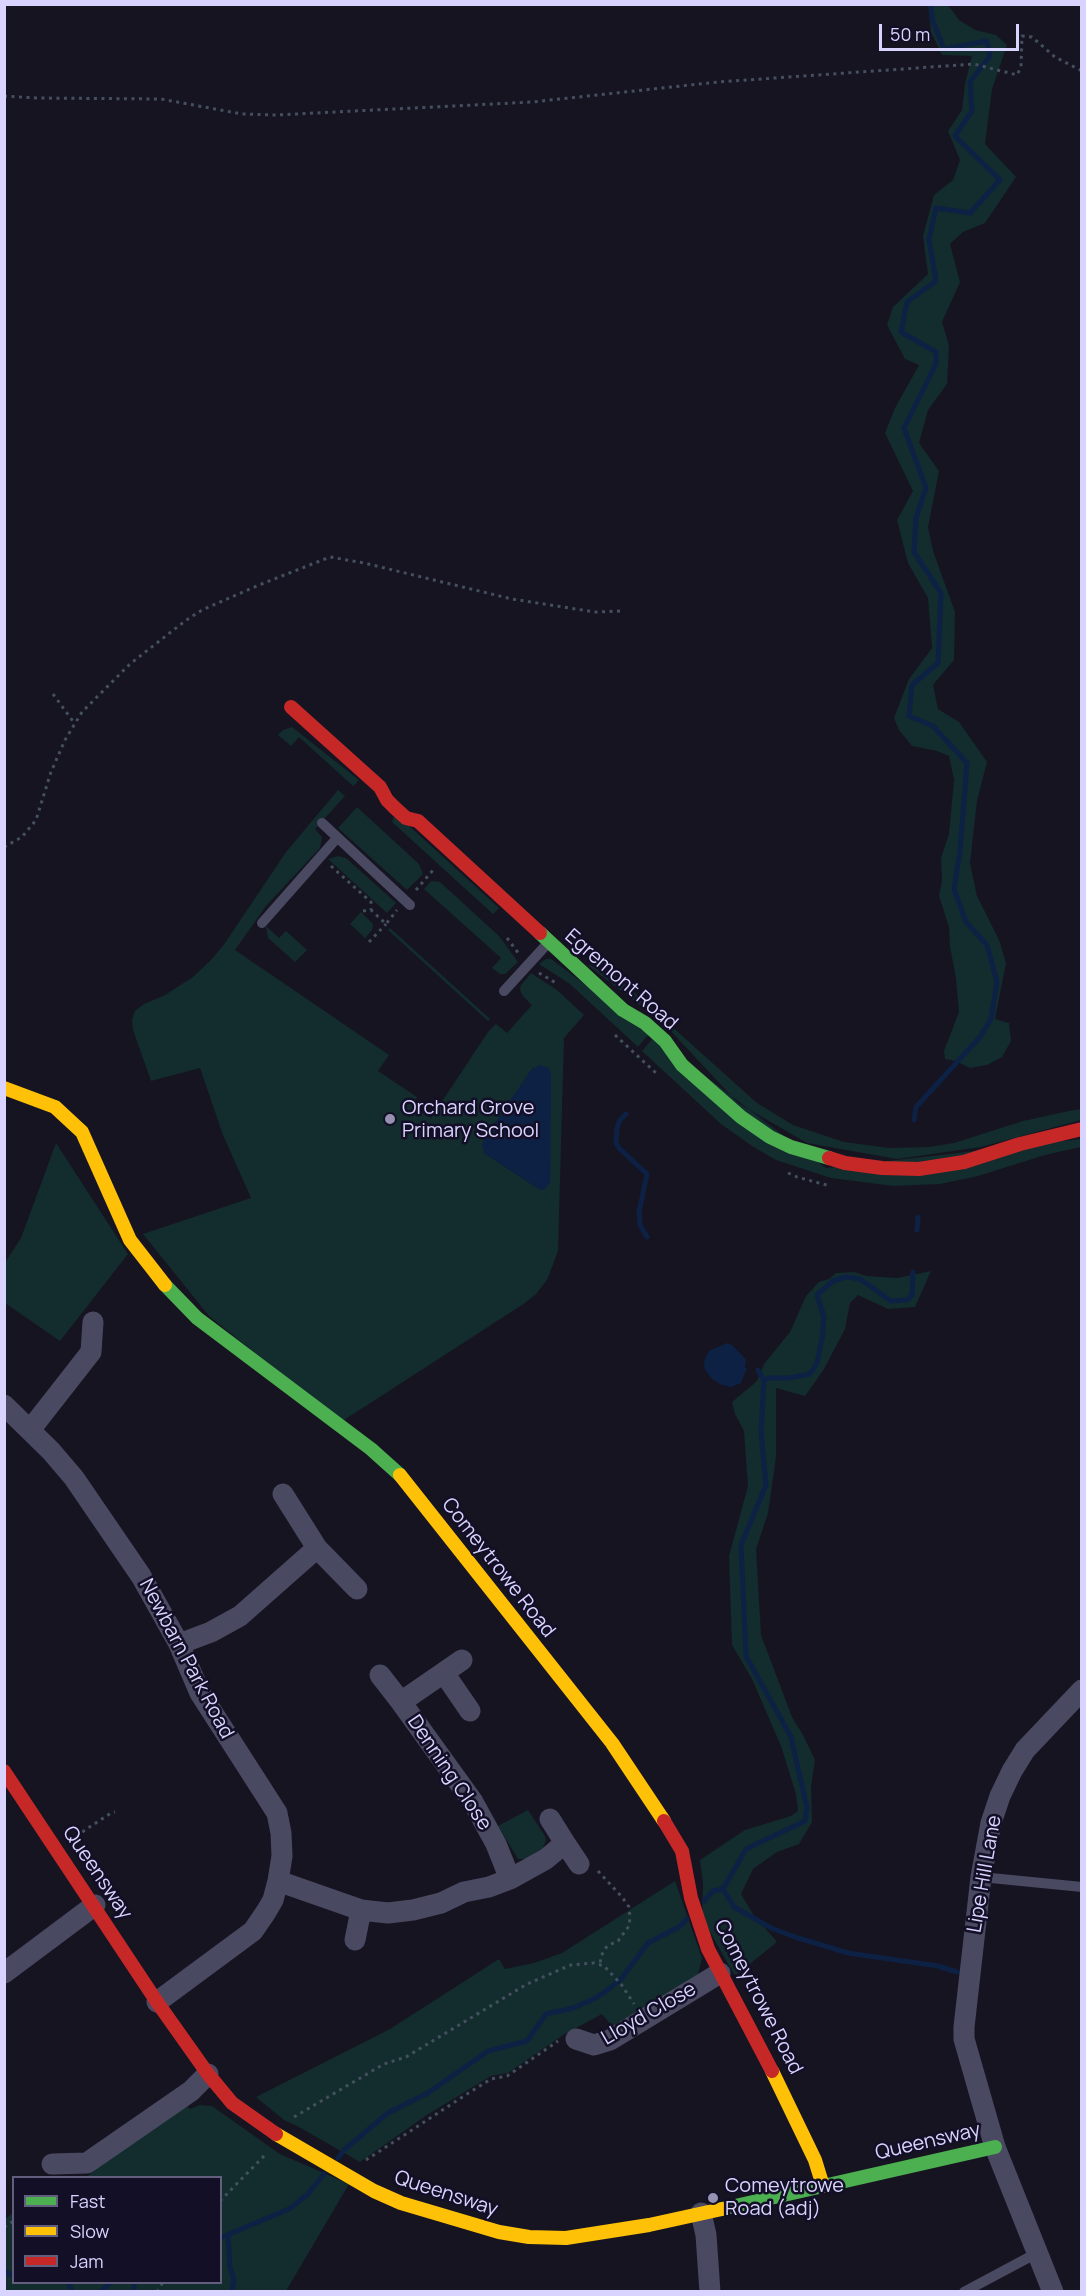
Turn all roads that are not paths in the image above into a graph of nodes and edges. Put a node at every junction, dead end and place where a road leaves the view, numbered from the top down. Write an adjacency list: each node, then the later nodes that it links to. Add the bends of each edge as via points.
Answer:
1 (291, 707): 6 (street, Egremont Road, via 380,787 395,808 406,818 418,821)
2 (321, 824): 3 (lane)
3 (337, 838): 4 (lane); 5 (lane)
4 (410, 905)
5 (262, 923)
6 (549, 942): 7 (lane); 9 (street, Egremont Road, via 623,1010 660,1036 682,1065 741,1117 770,1137 808,1153 865,1167 919,1169 964,1162)
7 (504, 991)
8 (4, 1088): 35 (street, Comeytrowe Road, via 56,1107 82,1132 130,1240 189,1310 372,1449 399,1474 612,1743 658,1811 682,1851 698,1923)
9 (1082, 1130)
10 (93, 1322): 12 (street, via 91,1352)
11 (6, 1408): 12 (street, Newbarn Park Road)
12 (30, 1430): 16 (street, Newbarn Park Road, via 94,1504)
13 (284, 1494): 14 (street)
14 (317, 1548): 15 (street); 16 (street, via 240,1616)
15 (357, 1589)
16 (179, 1644): 29 (street, Newbarn Park Road, via 200,1693 276,1814 282,1856)
17 (462, 1660): 18 (street, Denning Close)
18 (444, 1672): 21 (street, Denning Close); 22 (street)
19 (380, 1675): 21 (street, Denning Close)
20 (1082, 1690): 27 (street, Lipe Hill Lane, via 1025,1750 1012,1771 991,1823)
21 (401, 1702): 28 (street, Denning Close, via 473,1802)
22 (470, 1711)
23 (4, 1771): 31 (street, Queensway)
24 (549, 1819): 25 (street)
25 (565, 1843): 26 (street); 28 (street)
26 (579, 1864)
27 (981, 1877): 30 (lane); 39 (street, Lipe Hill Lane, via 964,2039)
28 (510, 1879): 32 (street, via 413,1910)
29 (278, 1881): 32 (street); 36 (street, Newbarn Park Road, via 273,1900 253,1931)
30 (1082, 1887)
31 (95, 1905): 34 (street); 36 (street, Queensway)
32 (361, 1910): 33 (street)
33 (355, 1940)
34 (4, 1973)
35 (720, 1973): 37 (street, Lloyd Close, via 610,2040 594,2045); 41 (street, Comeytrowe Road, via 799,2123)
36 (157, 2002): 38 (street, Queensway)
37 (576, 2039)
38 (208, 2074): 40 (street, via 191,2091 87,2163); 42 (street, Queensway, via 232,2103 279,2136 401,2203 447,2218 529,2237 566,2238)
39 (995, 2147): 41 (street, Queensway); 43 (street, Lipe Hill Lane)
40 (52, 2164)
41 (823, 2186): 42 (street, Queensway)
42 (701, 2213): 44 (street)
43 (1037, 2253): 45 (lane); 46 (street, Lipe Hill Lane)
44 (710, 2292)
45 (964, 2292)
46 (1053, 2292)

